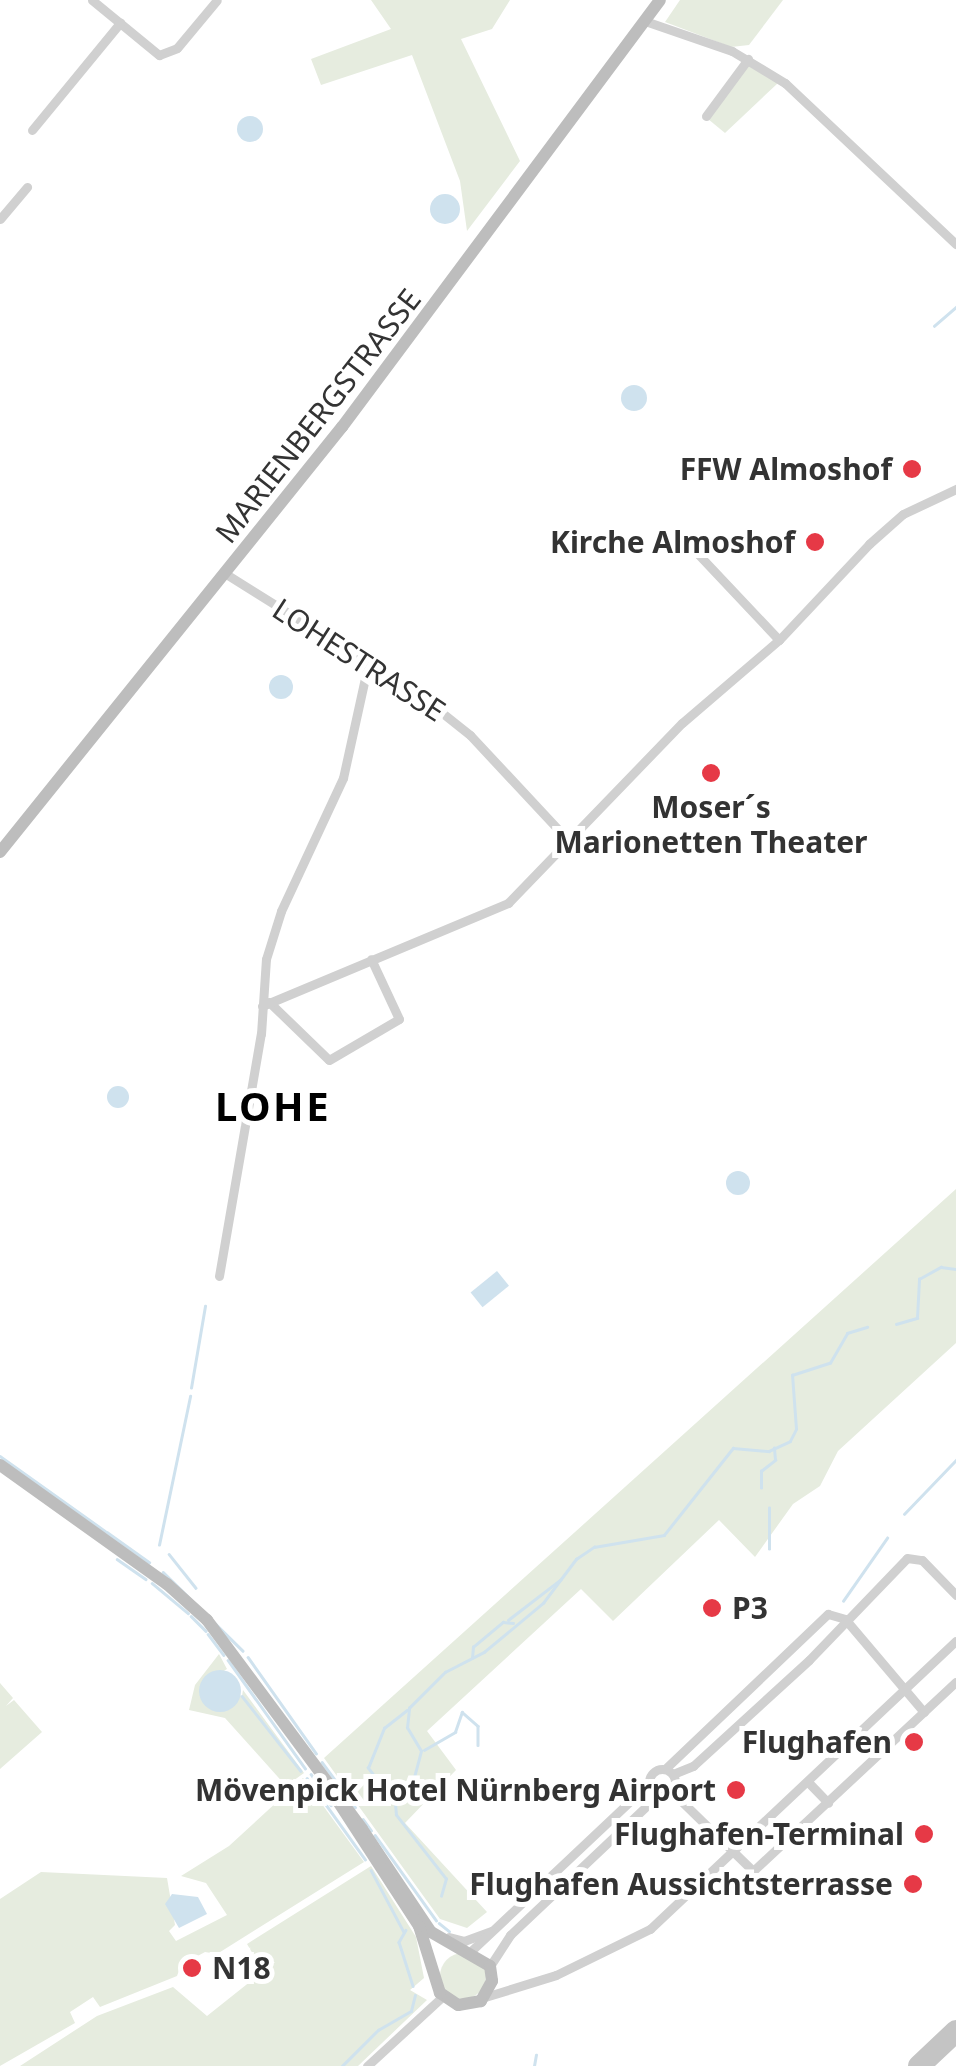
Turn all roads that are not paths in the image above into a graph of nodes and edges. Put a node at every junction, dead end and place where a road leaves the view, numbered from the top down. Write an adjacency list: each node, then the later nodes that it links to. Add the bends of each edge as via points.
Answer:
1 (92, 0): 5 (street)
2 (217, 0): 5 (street, via 170,53 159,55)
3 (660, 0): 4 (main road, MARIENBERGSTRASSE)
4 (645, 22): 6 (street); 14 (main road, MARIENBERGSTRASSE)
5 (120, 23): 8 (street)
6 (748, 59): 7 (street); 11 (street, via 798,95)
7 (706, 116)
8 (32, 130)
9 (26, 187): 10 (street)
10 (0, 219)
11 (956, 244)
12 (956, 489): 15 (street, via 903,514)
13 (698, 554): 15 (street)
14 (226, 574): 16 (street, LOHESTRASSE); 18 (main road, MARIENBERGSTRASSE)
15 (779, 640): 17 (street, via 682,722)
16 (368, 664): 17 (street, LOHESTRASSE, via 391,673 470,735); 20 (street, via 342,778 275,927)
17 (569, 841): 19 (street, via 508,904)
18 (0, 852)
19 (371, 959): 20 (street); 20 (street, via 398,1019 329,1060)
20 (266, 1004): 21 (street)
21 (219, 1276)
22 (0, 1466): 34 (main road, via 201,1614)
23 (956, 1594): 24 (street, via 922,1560 907,1558)
24 (844, 1619): 27 (street); 29 (street, via 692,1766); 29 (street, via 828,1614)
25 (956, 1640): 27 (street)
26 (956, 1682): 28 (street)
27 (904, 1691): 28 (street); 30 (street)
28 (924, 1712): 35 (street)
29 (669, 1771): 31 (street, via 654,1771); 32 (street)
30 (808, 1782): 35 (street); 36 (street)
31 (650, 1783): 33 (street); 38 (street)
32 (672, 1791): 33 (street); 36 (street)
33 (659, 1794): 40 (street, via 510,1935)
34 (334, 1795): 37 (main road); 41 (main road, via 417,1921)
35 (828, 1803): 36 (street, via 760,1868 745,1869)
36 (731, 1856): 43 (street, via 650,1929 556,1976)
37 (420, 1918): 38 (street, via 458,1940); 39 (main road, via 440,1942)
38 (498, 1928): 39 (street)
39 (465, 1951): 40 (main road); 41 (main road, via 441,1964)
40 (490, 1966): 43 (main road)
41 (436, 1981): 42 (main road)
42 (443, 1996): 43 (main road, via 463,2005); 44 (street)
43 (485, 1997)
44 (367, 2066)

